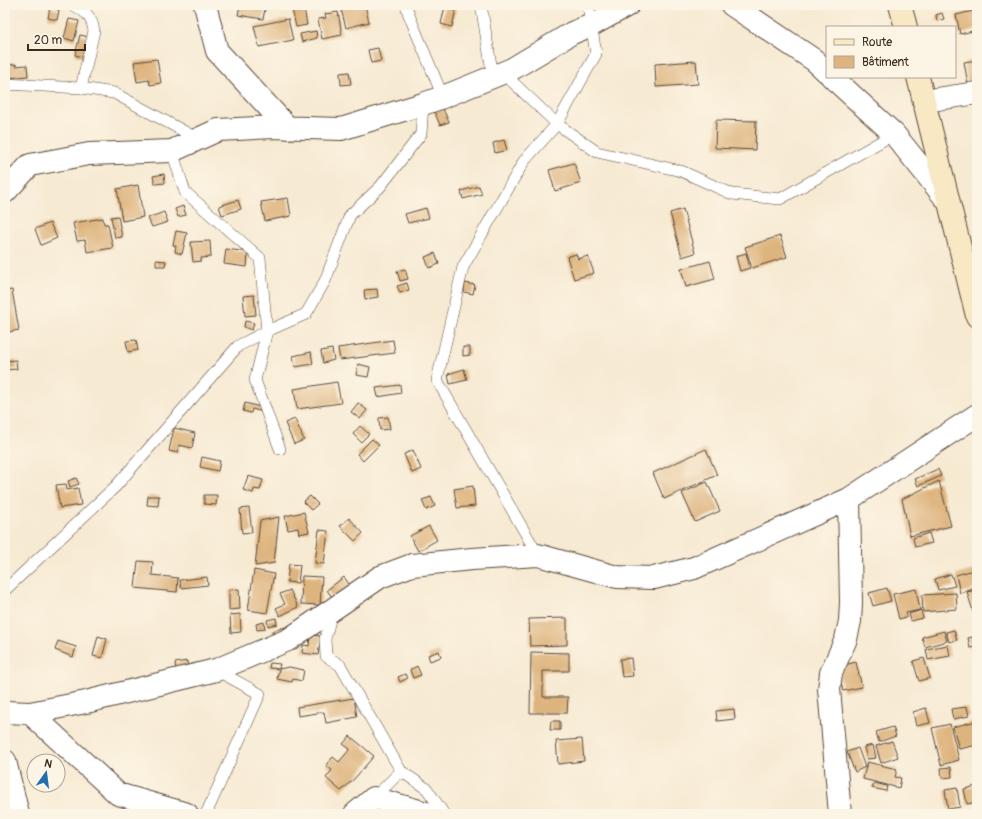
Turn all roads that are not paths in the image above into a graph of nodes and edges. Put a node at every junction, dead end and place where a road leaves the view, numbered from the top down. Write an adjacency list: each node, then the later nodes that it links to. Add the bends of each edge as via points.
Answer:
1 (72, 5): 15 (lane, via 82,9 89,16 94,31)
2 (205, 5): 20 (street, via 217,52)
3 (406, 5): 17 (lane)
4 (481, 5): 11 (lane)
5 (628, 5): 8 (street)
6 (732, 5): 10 (street, via 814,60)
7 (900, 5): 9 (main road)
8 (590, 15): 11 (street, via 572,33); 19 (lane, via 596,54)
9 (906, 26)
10 (826, 71)
11 (498, 75): 17 (street); 19 (lane)
12 (833, 78): 21 (street)
13 (918, 78): 18 (main road)
14 (5, 84): 15 (lane)
15 (81, 88): 22 (lane, via 114,93)
16 (977, 93): 18 (street)
17 (433, 101): 20 (street, via 341,129); 27 (lane, via 421,134 380,187 350,215 325,281 306,314)
18 (924, 101): 25 (main road)
19 (557, 124): 21 (lane, via 597,152 681,171 732,194 780,199); 31 (lane, via 524,161 462,267 437,380)
20 (288, 128): 22 (street, via 218,130)
21 (894, 134): 25 (street)
22 (198, 139): 23 (street)
23 (172, 151): 24 (street, via 89,154 30,165); 27 (lane, via 185,192 260,258)
24 (5, 192)
25 (947, 200): 26 (main road)
26 (977, 315)
27 (267, 331): 29 (lane, via 255,380); 32 (lane, via 238,346 116,486)
28 (977, 415): 30 (street)
29 (280, 448)
30 (849, 499): 31 (street, via 694,568 654,578 617,577); 46 (street, via 850,621 846,639 831,672 829,689)
31 (538, 556): 33 (street, via 412,565 380,577)
32 (5, 590)
33 (333, 609): 34 (street, via 288,640); 38 (lane, via 325,639 326,656 340,665)
34 (216, 670): 36 (street); 42 (lane, via 260,694)
35 (5, 712): 36 (street)
36 (30, 713): 41 (street, via 118,794)
37 (5, 761): 40 (street)
38 (401, 771): 39 (lane); 45 (lane, via 427,790)
39 (374, 798): 43 (street); 44 (street)
40 (18, 814)
41 (187, 814)
42 (206, 814)
43 (355, 814)
44 (430, 814)
45 (444, 814)
46 (840, 814)

